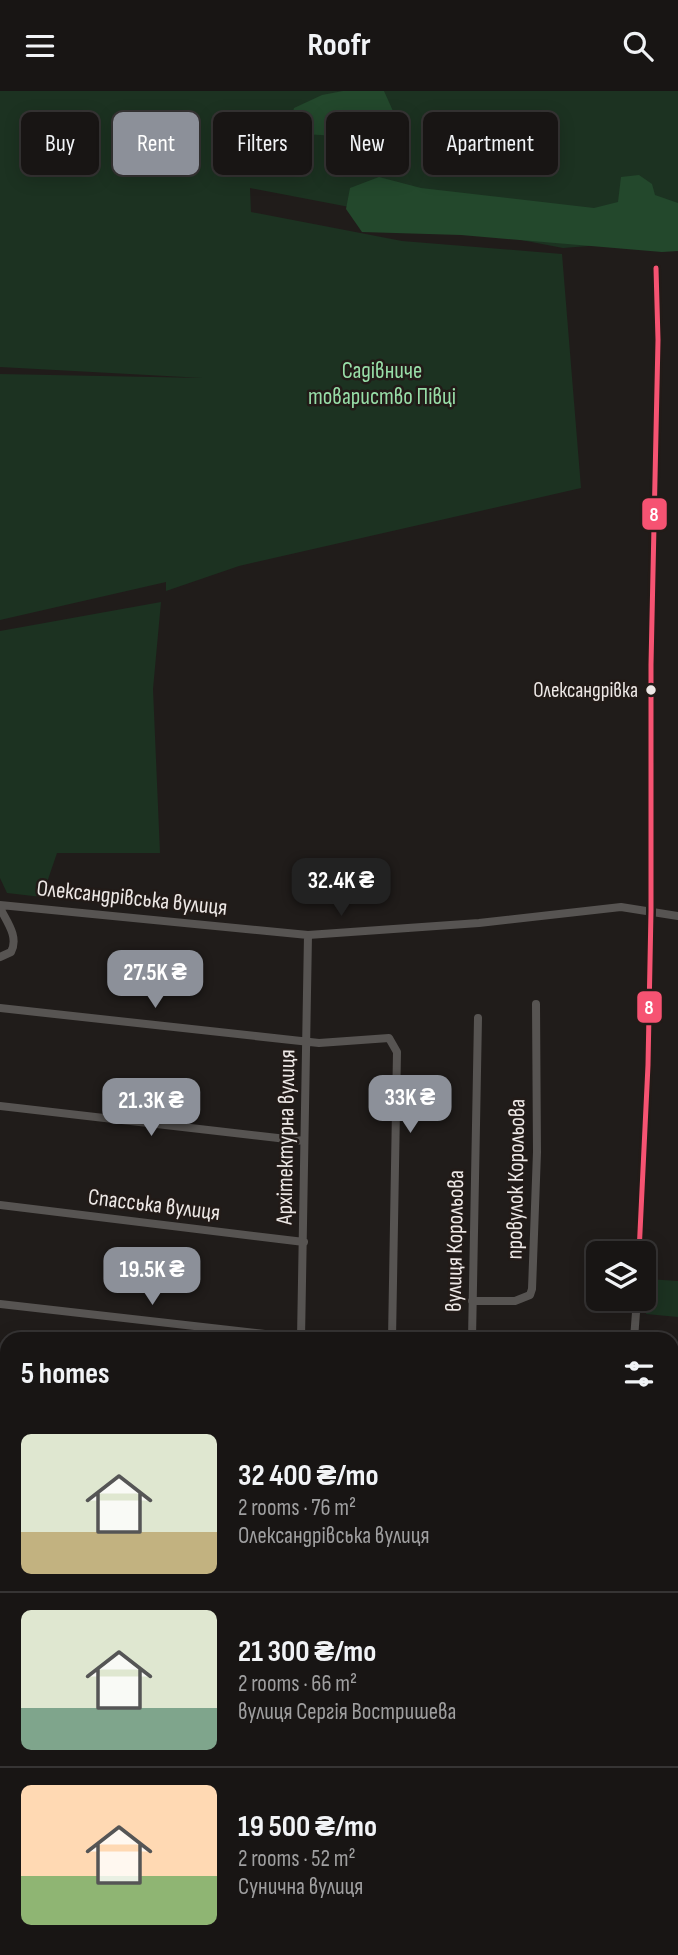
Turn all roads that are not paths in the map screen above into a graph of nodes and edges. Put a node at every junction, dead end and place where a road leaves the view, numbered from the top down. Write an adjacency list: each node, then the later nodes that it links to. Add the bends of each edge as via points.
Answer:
1 (656, 268): 3 (street)
2 (0, 906): 5 (street, Олександрівська вулиця); 6 (street, via 15,945)
3 (651, 911): 4 (street, Олександрівська вулиця); 5 (street, Олександрівська вулиця, via 621,907); 14 (street)
4 (678, 916)
5 (309, 935): 10 (street, Архітектурна вулиця)
6 (0, 957)
7 (536, 1004): 16 (street, провулок Корольова, via 532,1289 515,1301)
8 (0, 1008): 10 (street)
9 (478, 1018): 16 (street, вулиця Корольова)
10 (306, 1041): 12 (street, Архітектурна вулиця); 21 (street, via 389,1038 397,1052)
11 (0, 1106): 12 (street)
12 (304, 1141): 15 (street, Архітектурна вулиця)
13 (0, 1205): 15 (street, Спасська вулиця)
14 (640, 1241)
15 (304, 1242): 20 (street, Архітектурна вулиця)
16 (472, 1301): 22 (street, вулиця Корольова)
17 (0, 1304): 19 (street)
18 (636, 1311): 23 (street)
19 (248, 1332)
20 (301, 1332)
21 (392, 1332)
22 (472, 1332)
23 (635, 1332)

